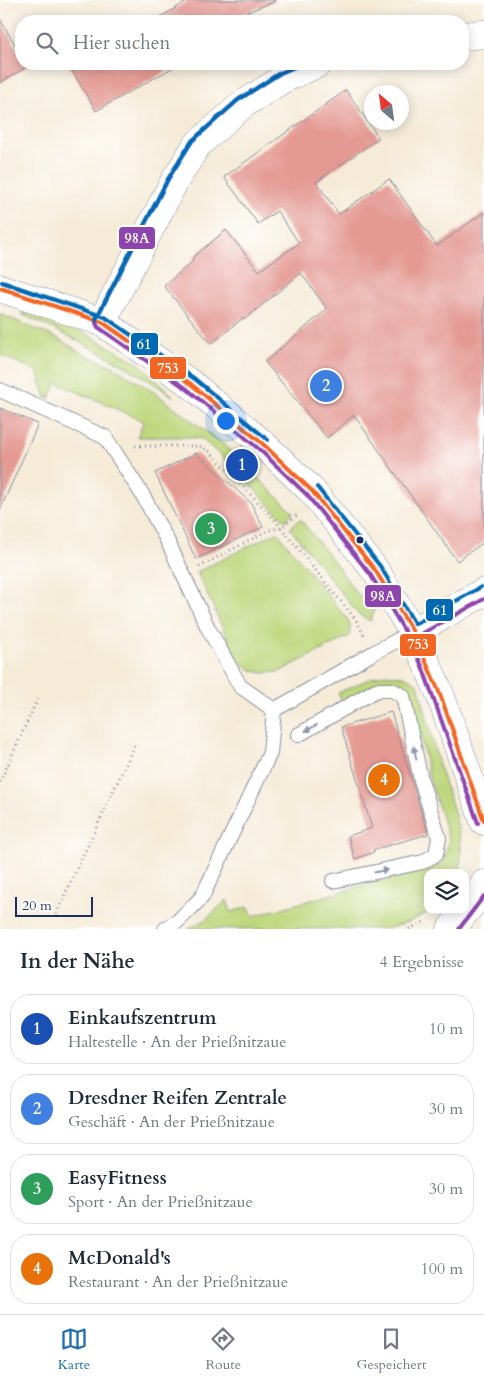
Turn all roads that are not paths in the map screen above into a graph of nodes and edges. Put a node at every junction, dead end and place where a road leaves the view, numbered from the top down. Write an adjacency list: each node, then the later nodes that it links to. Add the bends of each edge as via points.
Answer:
1 (484, 34): 2 (street)
2 (469, 35)
3 (303, 70): 5 (street, via 283,79 242,106 197,145 174,182)
4 (0, 288): 5 (street)
5 (102, 322): 8 (street, via 191,384 264,445 312,491 375,570)
6 (0, 390): 9 (lane, via 106,437 167,540 208,628 240,686)
7 (484, 592): 8 (street)
8 (413, 632): 9 (lane); 11 (street, via 440,694)
9 (274, 710): 14 (lane, via 270,753 202,898)
10 (298, 735): 12 (lane, one-way to 10, via 423,862 436,854 439,838 421,780 403,696 392,690 376,690)
11 (484, 822)
12 (333, 881)
13 (484, 884): 15 (street)
14 (165, 929)
15 (451, 929)

